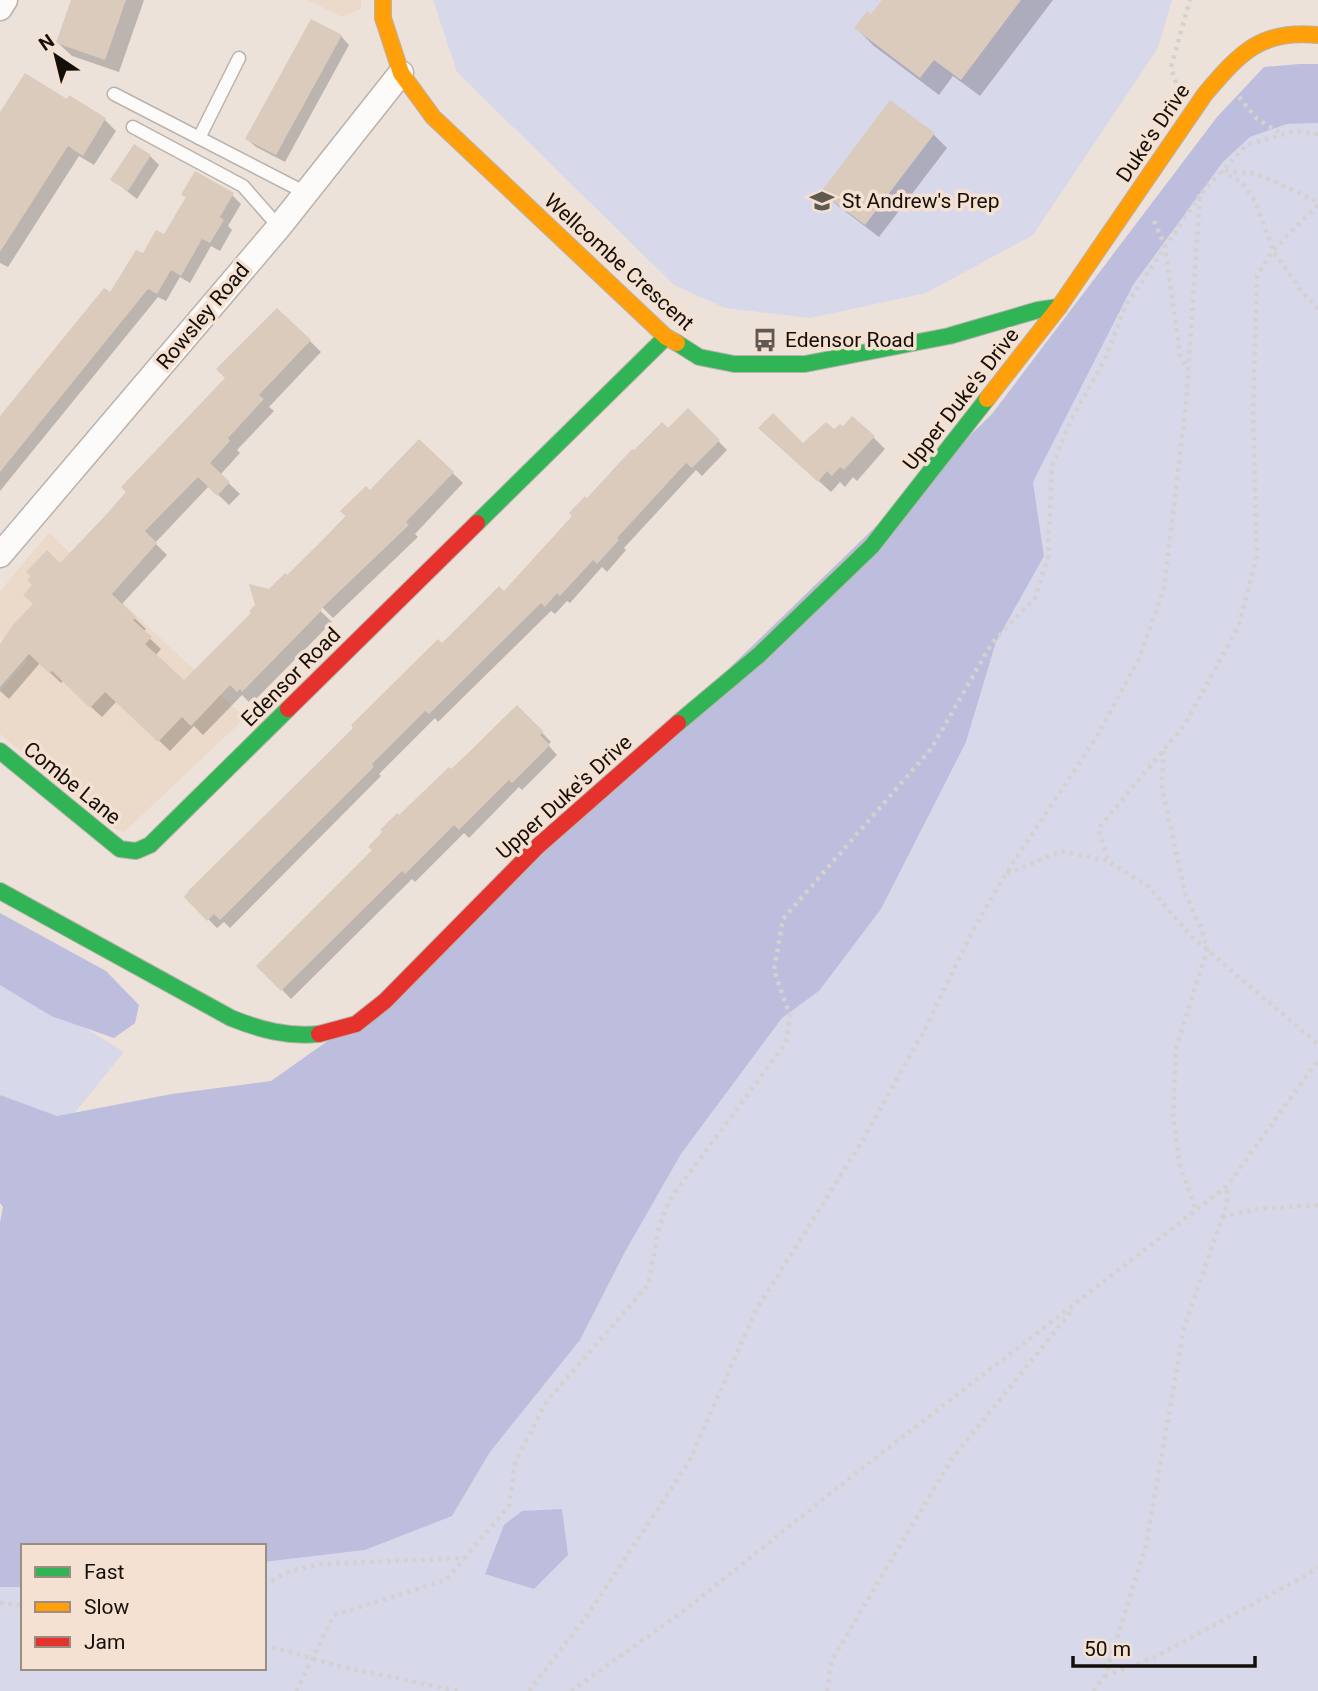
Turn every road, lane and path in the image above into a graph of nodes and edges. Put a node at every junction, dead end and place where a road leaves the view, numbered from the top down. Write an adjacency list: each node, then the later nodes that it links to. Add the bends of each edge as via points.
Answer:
1 (5, 0): 4 (street)
2 (383, 0): 7 (main road, Wellcombe Crescent, via 383,18)
3 (1190, 0): 10 (path, via 1171,67)
4 (0, 8)
5 (1318, 34): 10 (main road, Duke's Drive, via 1284,34 1263,41 1221,76)
6 (239, 58): 14 (lane)
7 (401, 74): 16 (street, Rowsley Road); 24 (main road, Wellcombe Crescent, via 433,117)
8 (1231, 88): 13 (path, via 1257,119)
9 (114, 94): 14 (lane)
10 (1186, 122): 22 (main road, Duke's Drive)
11 (133, 127): 19 (lane, via 243,186)
12 (1318, 134): 13 (path, via 1296,131)
13 (1283, 135): 15 (path, via 1246,145)
14 (199, 138): 16 (lane)
15 (1221, 171): 17 (path); 18 (path, via 1258,174); 21 (path, via 1242,182 1255,201)
16 (306, 193): 19 (street, Rowsley Road)
17 (1200, 195): 20 (path); 25 (path)
18 (1318, 203): 21 (path)
19 (279, 227): 26 (street, Rowsley Road)
20 (1165, 246): 25 (path, via 1180,355); 41 (path, via 1125,307 1105,359 1052,466 1048,557 1035,598 992,643 931,749 783,919 774,970 790,1016 786,1043 670,1199 659,1227 648,1285 546,1402 515,1463 509,1506)
21 (1273, 250): 23 (path); 27 (path, via 1256,276 1257,555 1239,625 1185,724)
22 (1059, 307): 24 (main road, Wellcombe Crescent, via 949,337 805,364 734,364 699,357); 32 (main road, Upper Duke's Drive, via 872,546 759,655 538,846 385,1001 356,1024 296,1036 265,1031 231,1018)
23 (1318, 309)
24 (666, 337): 29 (main road, Edensor Road)
25 (1188, 369): 31 (path, via 1164,589 1139,659 1096,738)
26 (0, 555)
27 (1164, 750): 30 (path, via 1098,829); 33 (path, via 1162,789 1185,893)
28 (0, 751): 29 (main road, Combe Lane, via 120,849 136,851)
29 (155, 841)
30 (1109, 862): 31 (path, via 1061,851); 33 (path, via 1147,885)
31 (1005, 875): 51 (path, via 861,1143 756,1310 689,1462 589,1613)
32 (0, 891)
33 (1207, 950): 34 (path); 38 (path, via 1176,1048 1173,1118 1180,1166)
34 (1318, 1044)
35 (1318, 1060): 36 (path)
36 (1227, 1186): 38 (path); 39 (path)
37 (1318, 1205): 39 (path, via 1257,1209)
38 (1196, 1210): 40 (path)
39 (1222, 1217): 48 (path, via 1184,1328 1146,1545)
40 (1078, 1303): 52 (path, via 685,1610); 53 (path, via 951,1460 832,1660)
41 (464, 1558): 43 (path, via 321,1564 290,1571); 47 (path, via 446,1580 334,1615)
42 (1318, 1567): 48 (path, via 1155,1657)
43 (266, 1584)
44 (0, 1603): 45 (path)
45 (21, 1605)
46 (266, 1647): 47 (path)
47 (312, 1660): 49 (path); 50 (path)
48 (1105, 1676): 54 (path)
49 (296, 1691)
50 (458, 1691)
51 (529, 1691)
52 (571, 1691)
53 (827, 1691)
54 (1093, 1691)

